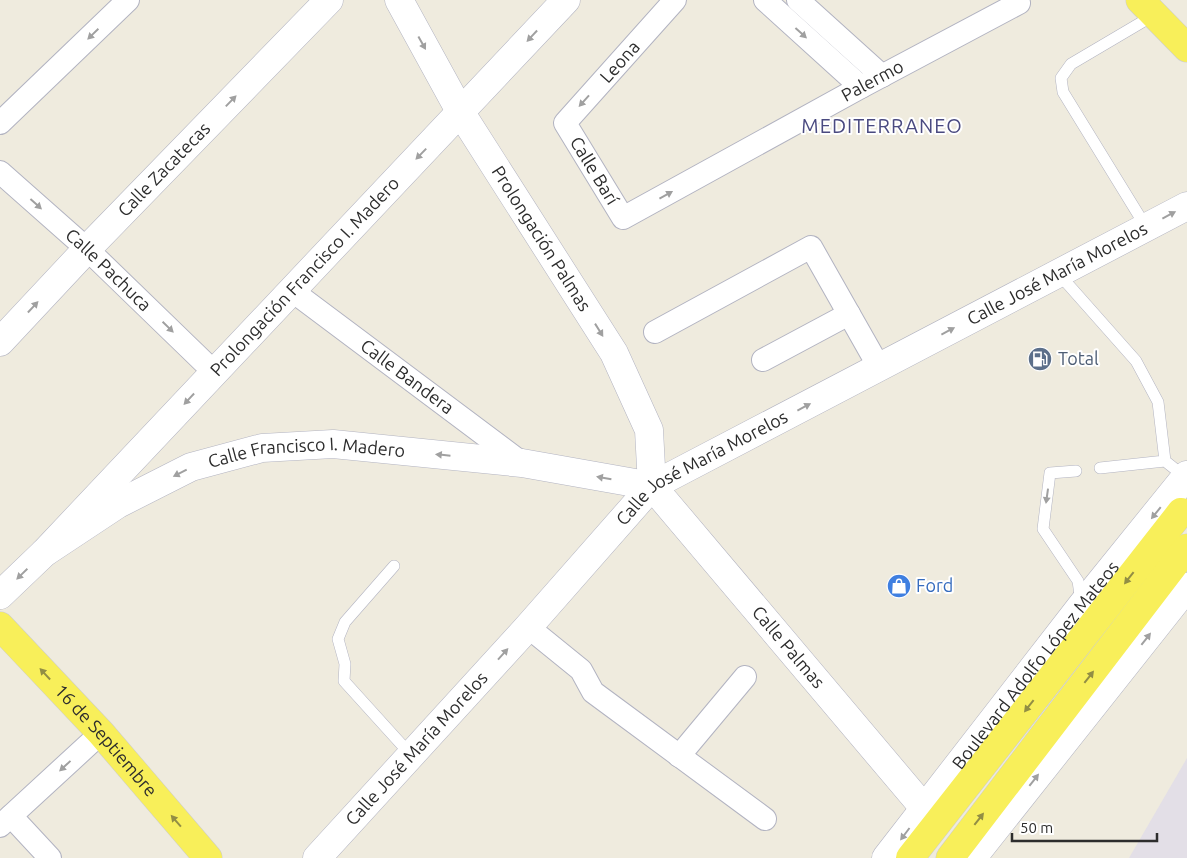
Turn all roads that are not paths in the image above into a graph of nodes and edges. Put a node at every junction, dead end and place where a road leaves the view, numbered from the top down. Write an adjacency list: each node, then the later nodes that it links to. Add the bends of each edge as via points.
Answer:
1 (128, 0): 14 (street, one-way to 14)
2 (329, 0): 20 (main road, Calle Zacatecas, one-way to 2)
3 (399, 0): 13 (main road, Prolongación Palmas, one-way to 13)
4 (566, 0): 13 (main road, Prolongación Francisco I. Madero, one-way to 13)
5 (675, 0): 15 (street, Leona, one-way to 15)
6 (765, 0): 12 (street, one-way to 12)
7 (798, 0): 11 (street)
8 (1017, 2): 11 (street, Palermo)
9 (1147, 8): 10 (main road); 19 (lane, via 1071,64 1062,78 1063,92)
10 (1187, 48)
11 (882, 76): 12 (street, Palermo)
12 (860, 87): 18 (street, Palermo, one-way to 12)
13 (460, 112): 22 (main road, Prolongación Francisco I. Madero, one-way to 22); 33 (main road, Prolongación Palmas, one-way to 33, via 614,354 649,430)
14 (0, 123)
15 (565, 124): 18 (street, Calle Barí)
16 (0, 172): 20 (street, Calle Pachuca, one-way to 20)
17 (1187, 206): 19 (main road, Calle José María Morelos, one-way to 17)
18 (623, 218)
19 (1146, 227): 21 (main road, Calle José María Morelos)
20 (87, 249): 25 (main road, Calle Zacatecas, one-way to 20); 28 (street, Calle Pachuca, one-way to 28)
21 (1058, 273): 27 (main road, Calle José María Morelos, one-way to 21); 32 (lane, via 1136,360 1158,402)
22 (291, 290): 28 (main road, Prolongación Francisco I. Madero); 29 (street, Calle Bandera)
23 (849, 314): 24 (street, via 811,247); 26 (street); 27 (street)
24 (655, 332)
25 (0, 342)
26 (763, 360)
27 (880, 367): 33 (main road, Calle José María Morelos, one-way to 27)
28 (214, 372): 36 (main road, Prolongación Francisco I. Madero, one-way to 36)
29 (522, 464): 33 (main road, Calle Francisco I. Madero, one-way to 29); 36 (main road, Calle Francisco I. Madero, one-way to 36, via 333,444 262,448 191,467 118,504)
30 (1100, 468): 32 (lane)
31 (1076, 470): 40 (lane, one-way to 40, via 1050,473 1043,529 1078,582)
32 (1179, 471): 40 (main road, Boulevard Adolfo López Mateos, one-way to 40)
33 (652, 486): 42 (main road, Calle José María Morelos); 47 (main road, Calle Palmas)
34 (1181, 512): 55 (main road, Boulevard Adolfo López Mateos, one-way to 55)
35 (1187, 548): 38 (main road)
36 (44, 553): 39 (main road, Calle Francisco I. Madero, one-way to 39)
37 (394, 566): 45 (lane, via 345,622 338,639 345,664 344,681)
38 (1176, 583): 50 (main road, one-way to 38); 56 (main road, one-way to 38)
39 (0, 595)
40 (1082, 605): 47 (main road, Boulevard Adolfo López Mateos)
41 (0, 626): 44 (main road, 16 de Septiembre, one-way to 41)
42 (528, 627): 45 (main road, Calle José María Morelos, one-way to 42); 46 (street, via 581,670 594,692)
43 (745, 677): 46 (street)
44 (101, 733): 49 (street, one-way to 49); 52 (main road, 16 de Septiembre, one-way to 44)
45 (411, 755): 53 (main road, Calle José María Morelos)
46 (679, 756): 48 (street)
47 (924, 808): 54 (main road, Boulevard Adolfo López Mateos, one-way to 54)
48 (765, 819)
49 (6, 821): 51 (street)
50 (976, 856)
51 (50, 858)
52 (208, 858)
53 (317, 858)
54 (886, 858)
55 (910, 858)
56 (950, 858)

